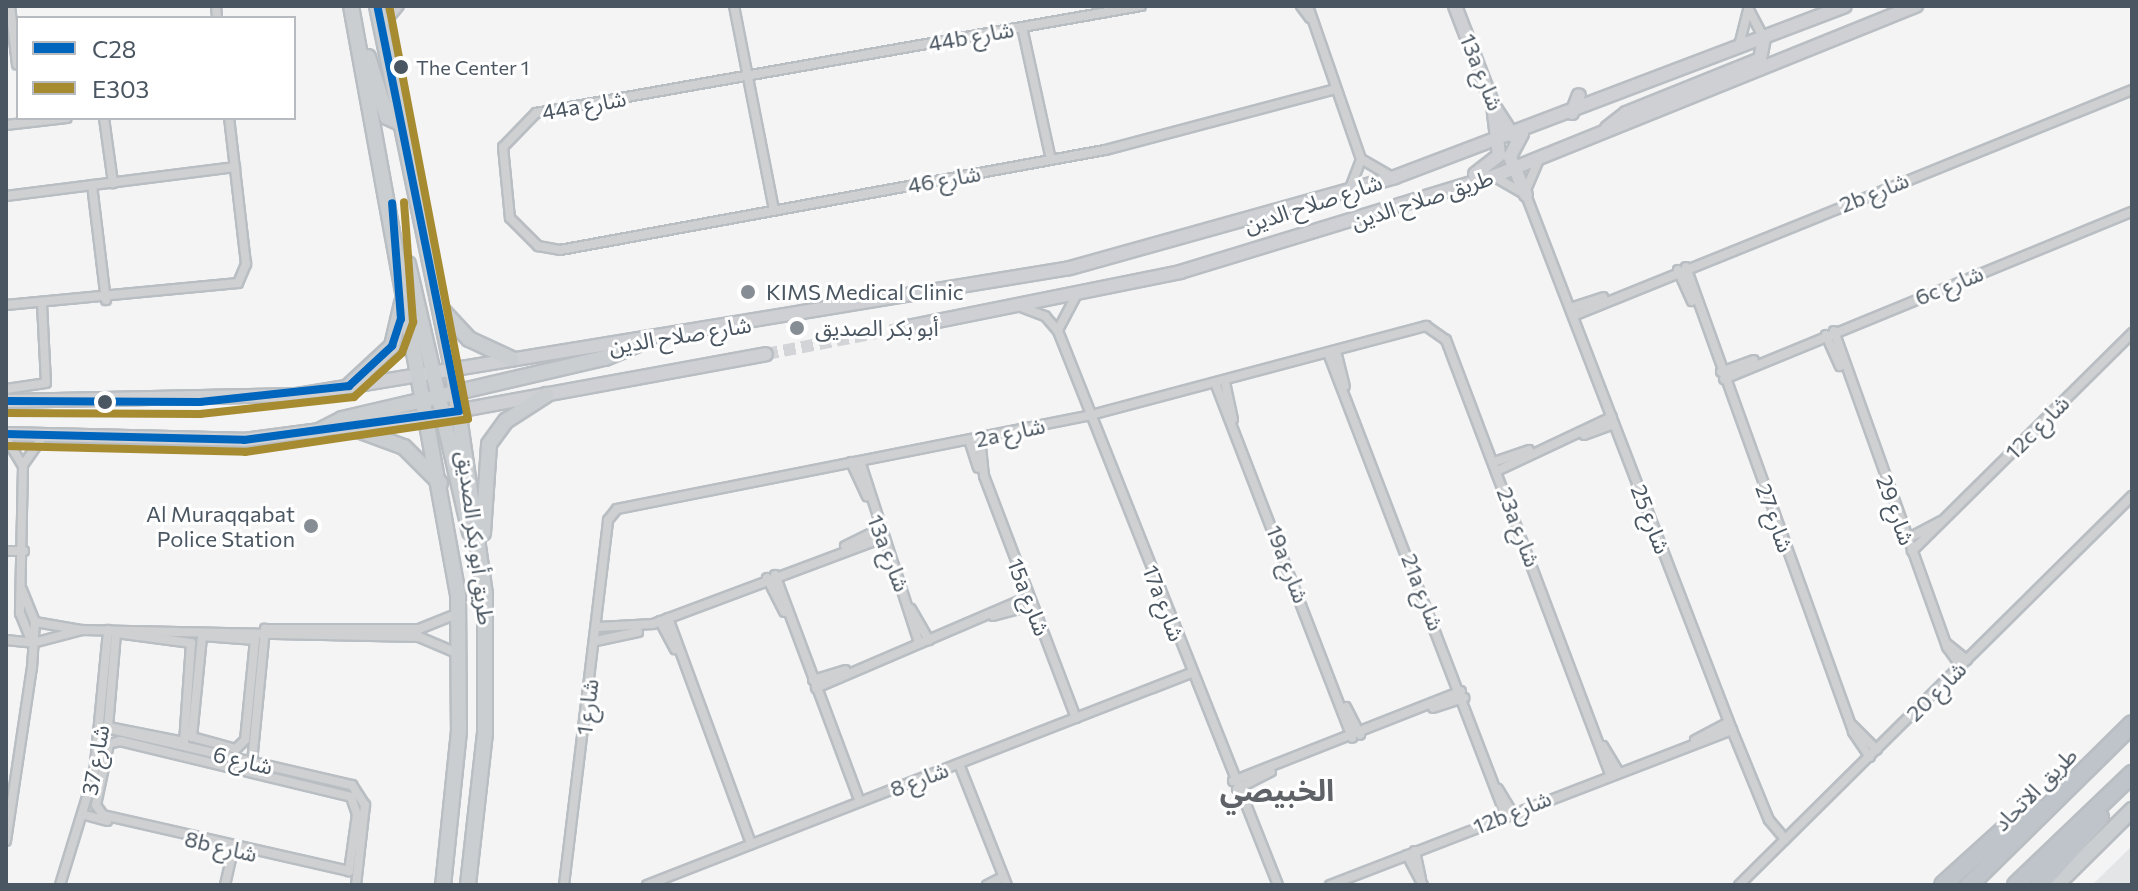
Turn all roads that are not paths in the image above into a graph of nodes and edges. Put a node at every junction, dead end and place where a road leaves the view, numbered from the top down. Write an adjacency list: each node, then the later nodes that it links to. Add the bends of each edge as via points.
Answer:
1 (10, 6): 18 (street)
2 (351, 6): 19 (main road, طريق أبو بكر الصديق)
3 (377, 6): 14 (main road)
4 (399, 6): 14 (street)
5 (734, 6): 20 (street)
6 (1141, 6): 15 (street, 44b شارع)
7 (1301, 6): 13 (street)
8 (1308, 6): 13 (street)
9 (1455, 6): 24 (main road, 13a شارع)
10 (1845, 6): 16 (main road)
11 (1916, 6): 31 (main road, طريق صلاح الدين)
12 (1748, 7): 16 (street); 17 (street)
13 (1310, 19): 21 (street)
14 (382, 27): 29 (main road)
15 (1022, 27): 20 (street, 44b شارع); 36 (street)
16 (1764, 38): 17 (main road); 31 (main road, via 1760,59 1626,113)
17 (1739, 48): 25 (main road)
18 (16, 50)
19 (362, 51): 29 (main road, via 378,74 387,117); 49 (main road, طريق أبو بكر الصديق)
20 (748, 75): 46 (street); 50 (street, 44a شارع, via 548,110 516,126 501,158 510,218)
21 (1336, 89): 35 (street); 36 (street, شارع 46)
22 (2132, 90): 51 (street, 2b شارع)
23 (1579, 95): 25 (main road)
24 (1493, 105): 32 (main road, 13a شارع); 33 (main road)
25 (1572, 113): 32 (main road)
26 (50, 120): 30 (street)
27 (104, 120): 41 (street)
28 (229, 120): 37 (street)
29 (402, 124): 57 (main road)
30 (6, 125)
31 (1603, 133): 34 (main road, طريق صلاح الدين)
32 (1519, 134): 33 (main road, شارع صلاح الدين); 38 (main road, via 1511,151)
33 (1498, 141): 39 (main road, شارع صلاح الدين); 48 (main road, via 1497,161 1487,170 1388,202)
34 (1541, 158): 38 (main road, طريق صلاح الدين); 44 (street)
35 (1361, 159): 39 (street); 43 (street)
36 (1051, 160): 46 (street, شارع 46)
37 (235, 167): 41 (street); 54 (street, via 242,279)
38 (1514, 169): 40 (main road, طريق صلاح الدين); 44 (main road)
39 (1395, 177): 43 (main road, شارع صلاح الدين)
40 (1490, 178): 44 (street, via 1510,180); 48 (main road, طريق صلاح الدين)
41 (113, 183): 42 (street)
42 (92, 185): 45 (street); 54 (street)
43 (1348, 192): 65 (main road, شارع صلاح الدين, via 1070,268)
44 (1526, 195): 59 (street, شارع 25)
45 (6, 196)
46 (774, 210): 50 (street, شارع 46)
47 (2132, 212): 63 (street, 6c شارع)
48 (1369, 216): 53 (main road, طريق صلاح الدين)
49 (396, 233): 52 (main road, طريق أبو بكر الصديق); 70 (main road)
50 (548, 250)
51 (1682, 268): 59 (street, 2b شارع); 71 (street, شارع 27)
52 (403, 279): 70 (main road, طريق أبو بكر الصديق); 73 (main road, via 392,346)
53 (1077, 294): 58 (main road, طريق صلاح الدين); 62 (street, via 1061,314)
54 (106, 300): 55 (street)
55 (42, 304): 56 (street); 76 (street, via 46,383)
56 (6, 305)
57 (440, 306): 68 (main road, via 469,339); 69 (main road)
58 (1016, 307): 60 (main road, طريق صلاح الدين); 62 (street, via 1036,310)
59 (1571, 312): 81 (street, شارع 25)
60 (908, 327)
61 (1419, 327): 66 (street, 2a شارع); 90 (street, 23a شارع, via 1443,334)
62 (1058, 331): 80 (street, 17a شارع)
63 (1830, 333): 71 (street, 6c شارع); 97 (street, شارع 29)
64 (2132, 333): 94 (street, 12c شارع)
65 (643, 342): 68 (main road, شارع صلاح الدين); 74 (main road, via 605,358)
66 (1332, 352): 72 (street, 2a شارع); 123 (street, 21a شارع)
67 (766, 354): 75 (main road, شارع صلاح الدين)
68 (512, 359): 69 (main road, شارع صلاح الدين)
69 (452, 368): 70 (main road, شارع صلاح الدين); 74 (main road)
70 (426, 373): 73 (main road, شارع صلاح الدين); 77 (main road); 78 (main road, طريق أبو بكر الصديق)
71 (1722, 376): 131 (street, شارع 27, via 1851,724)
72 (1220, 383): 80 (street, 2a شارع); 128 (street, 19a شارع)
73 (349, 386): 76 (main road, شارع صلاح الدين, via 200,402)
74 (456, 391): 77 (main road); 79 (main road)
75 (546, 395): 79 (main road, شارع صلاح الدين); 101 (main road, via 506,421 489,444)
76 (8, 396)
77 (440, 397): 78 (main road); 79 (main road)
78 (426, 410): 79 (main road, شارع صلاح الدين); 82 (main road, شارع صلاح الدين); 83 (main road, via 342,419); 92 (main road, طريق أبو بكر الصديق)
79 (452, 412): 101 (main road)
80 (1091, 415): 86 (street, 2a شارع); 121 (street, 17a شارع)
81 (1613, 420): 90 (street); 126 (street, شارع 25)
82 (355, 429): 83 (main road, شارع صلاح الدين); 92 (main road, via 404,447)
83 (313, 434): 84 (main road, شارع صلاح الدين, via 173,441)
84 (44, 435): 85 (main road, شارع صلاح الدين); 89 (street)
85 (6, 436): 89 (street)
86 (980, 438): 87 (street, 2a شارع); 91 (street, 15a شارع)
87 (969, 440): 88 (street, 2a شارع); 91 (street, 15a شارع)
88 (856, 462): 95 (street, 2a شارع, via 624,505); 96 (street, 13a شارع)
89 (23, 466): 99 (street)
90 (1495, 466): 134 (street, 23a شارع)
91 (984, 476): 104 (street, 15a شارع)
92 (443, 487): 105 (main road, طريق أبو بكر الصديق)
93 (2132, 496): 120 (street, شارع 20)
94 (1942, 521): 97 (street, 12c شارع); 100 (street, 12c شارع)
95 (607, 528): 108 (street, شارع 1)
96 (882, 533): 102 (street); 117 (street, 13a شارع)
97 (1907, 539): 100 (street, شارع 29)
98 (6, 551): 99 (street)
99 (24, 551): 103 (street)
100 (1912, 551): 120 (street, شارع 29, via 1946,643)
101 (479, 554): 155 (main road, طريق أبو بكر الصديق, via 488,669)
102 (771, 577): 106 (street); 122 (street)
103 (22, 589): 107 (street); 118 (street, via 21,618)
104 (1030, 601): 117 (street); 124 (street, 15a شارع)
105 (460, 612): 112 (street, via 430,628); 119 (main road, طريق أبو بكر الصديق)
106 (660, 621): 108 (street); 116 (street); 145 (street, via 680,656)
107 (35, 622): 111 (street); 118 (street)
108 (598, 627): 116 (street, شارع 1)
109 (194, 629): 110 (street); 113 (street); 130 (street)
110 (265, 629): 112 (street); 132 (street)
111 (82, 630): 113 (street); 118 (street)
112 (366, 631): 119 (street, via 431,638)
113 (112, 632): 113 (street, via 108,727 184,742 191,643); 127 (street, شارع 37)
114 (202, 636): 114 (street, via 255,640 245,740 236,749 192,737)
115 (6, 640): 118 (street)
116 (596, 641): 156 (street, شارع 1)
117 (924, 642): 122 (street)
118 (33, 643): 144 (street, via 26,740)
119 (462, 656): 154 (main road, طريق أبو بكر الصديق)
120 (1964, 663): 131 (street, شارع 20)
121 (1191, 673): 124 (street, شارع 8); 136 (street, 17a شارع)
122 (814, 684): 138 (street)
123 (1462, 695): 128 (street); 141 (street, 21a شارع)
124 (1076, 718): 133 (street, شارع 8)
125 (2132, 724): 139 (highway, طريق الاتحاد)
126 (1731, 726): 134 (street, 12b شارع); 143 (street, شارع 25, via 1769,820)
127 (102, 727): 130 (street, شارع 6); 142 (street, شارع 37)
128 (1356, 737): 136 (street)
129 (120, 741): 129 (street, via 351,797 357,814 349,871 103,815 96,805 109,744)
130 (187, 747): 132 (street, شارع 6)
131 (1873, 754): 143 (street, شارع 20)
132 (252, 762): 148 (street, شارع 6, via 352,785 364,813)
133 (959, 764): 138 (street, شارع 8); 149 (street)
134 (1614, 772): 141 (street, 12b شارع)
135 (2132, 774): 137 (highway)
136 (1235, 785): 150 (street, 17a شارع)
137 (2115, 791): 164 (highway); 165 (highway)
138 (860, 802): 145 (street, شارع 8)
139 (2049, 806): 162 (highway, via 2008,826); 163 (highway, طريق الاتحاد)
140 (2132, 810): 166 (main road)
141 (1509, 814): 147 (street, 12b شارع)
142 (85, 815): 146 (street, 8b شارع); 152 (street, شارع 37)
143 (1785, 839): 161 (street, شارع 20)
144 (6, 841)
145 (751, 844): 157 (street, شارع 8)
146 (233, 849): 148 (street, 8b شارع); 153 (street)
147 (1411, 853): 151 (street); 160 (street, 12b شارع)
148 (357, 881)
149 (1005, 881): 158 (street)
150 (1270, 881): 159 (street, 17a شارع)
151 (1422, 882)
152 (60, 885)
153 (225, 885)
154 (443, 885)
155 (468, 885)
156 (564, 885)
157 (647, 885)
158 (987, 885)
159 (1278, 885)
160 (1330, 885)
161 (1739, 885)
162 (1943, 885)
163 (1969, 885)
164 (2016, 885)
165 (2039, 885)
166 (2056, 885)

